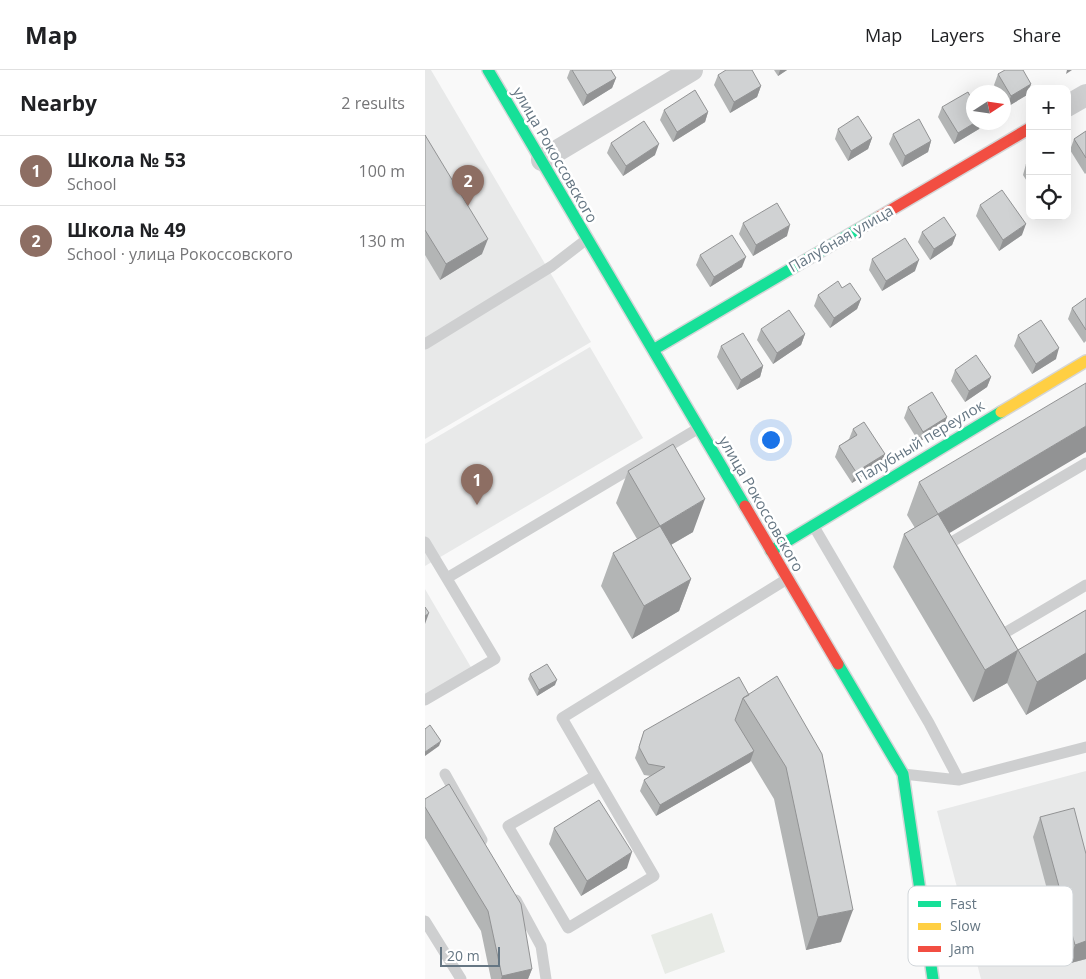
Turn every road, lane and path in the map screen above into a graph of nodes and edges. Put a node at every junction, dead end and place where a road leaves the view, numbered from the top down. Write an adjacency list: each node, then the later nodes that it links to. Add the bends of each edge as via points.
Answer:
1 (488, 70): 6 (street, улица Рокоссовского)
2 (692, 70): 6 (street)
3 (1086, 95): 4 (street)
4 (1071, 104)
5 (1027, 130): 9 (street, Палубная улица)
6 (542, 160): 7 (street, улица Рокоссовского)
7 (587, 238): 8 (lane, via 552,266); 9 (street, улица Рокоссовского)
8 (425, 344)
9 (653, 350): 11 (street, улица Рокоссовского)
10 (1086, 361): 13 (street, Палубный переулок)
11 (699, 428): 15 (street, улица Рокоссовского); 17 (lane)
12 (1086, 463): 16 (lane, via 950,543)
13 (813, 524): 15 (street, Палубный переулок); 26 (lane, via 929,722)
14 (425, 542): 17 (lane)
15 (771, 551): 18 (street, улица Рокоссовского)
16 (959, 559)
17 (447, 578): 21 (lane, via 495,659)
18 (787, 579): 24 (street, улица Рокоссовского); 25 (lane, via 562,718)
19 (1086, 585): 20 (lane, via 1003,634)
20 (993, 617)
21 (425, 700)
22 (1086, 746): 26 (lane)
23 (445, 774): 27 (lane)
24 (903, 774): 26 (lane); 29 (street, улица Рокоссовского)
25 (595, 776): 25 (lane, via 655,876 568,928 508,826)
26 (959, 780)
27 (488, 852)
28 (507, 886): 33 (lane, via 541,946)
29 (919, 886)
30 (425, 921): 32 (lane)
31 (931, 966): 34 (street, улица Рокоссовского)
32 (461, 979)
33 (546, 979)
34 (933, 979)

